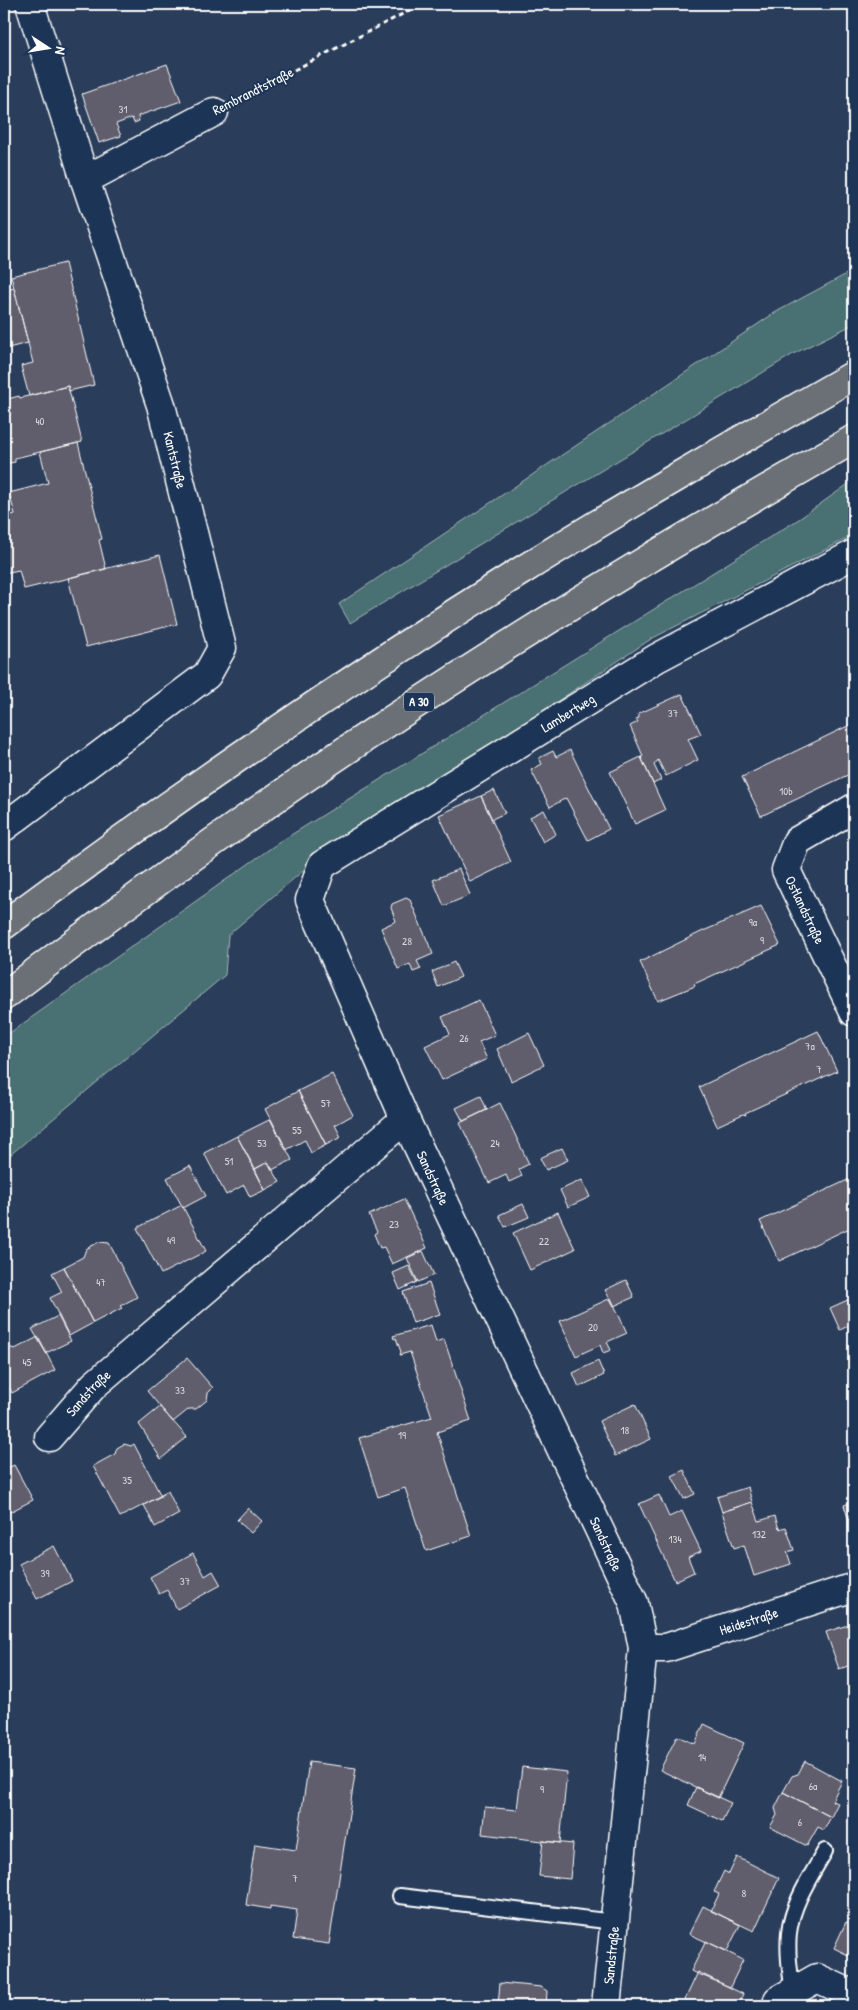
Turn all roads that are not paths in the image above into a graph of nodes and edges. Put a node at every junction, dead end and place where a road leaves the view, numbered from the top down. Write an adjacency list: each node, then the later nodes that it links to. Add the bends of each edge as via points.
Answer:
1 (30, 4): 3 (street, Kantstraße)
2 (214, 112): 3 (street, Rembrandtstraße)
3 (85, 180): 8 (street, Kantstraße, via 162,405 222,648 207,675)
4 (854, 374): 10 (highway, via 521,571 188,792)
5 (854, 439): 11 (highway, A 30, via 575,603 386,723 133,898)
6 (854, 554): 9 (street, Lambertweg, via 657,658 322,865)
7 (854, 808): 12 (street, Ostlandstraße, via 797,841 786,870)
8 (4, 827)
9 (310, 900): 13 (street, Sandstraße)
10 (4, 925)
11 (4, 996)
12 (854, 1012)
13 (405, 1119): 14 (street, Sandstraße, via 94,1384); 16 (street, Sandstraße, via 634,1603)
14 (49, 1437)
15 (854, 1587): 16 (street, Heidestraße, via 666,1648)
16 (643, 1648): 19 (street, Sandstraße)
17 (825, 1850): 21 (lane, via 799,1899 789,1932)
18 (400, 1896): 19 (lane)
19 (614, 1922): 22 (street, Sandstraße)
20 (854, 1995): 21 (street, via 817,1978)
21 (785, 1999)
22 (606, 2006)

